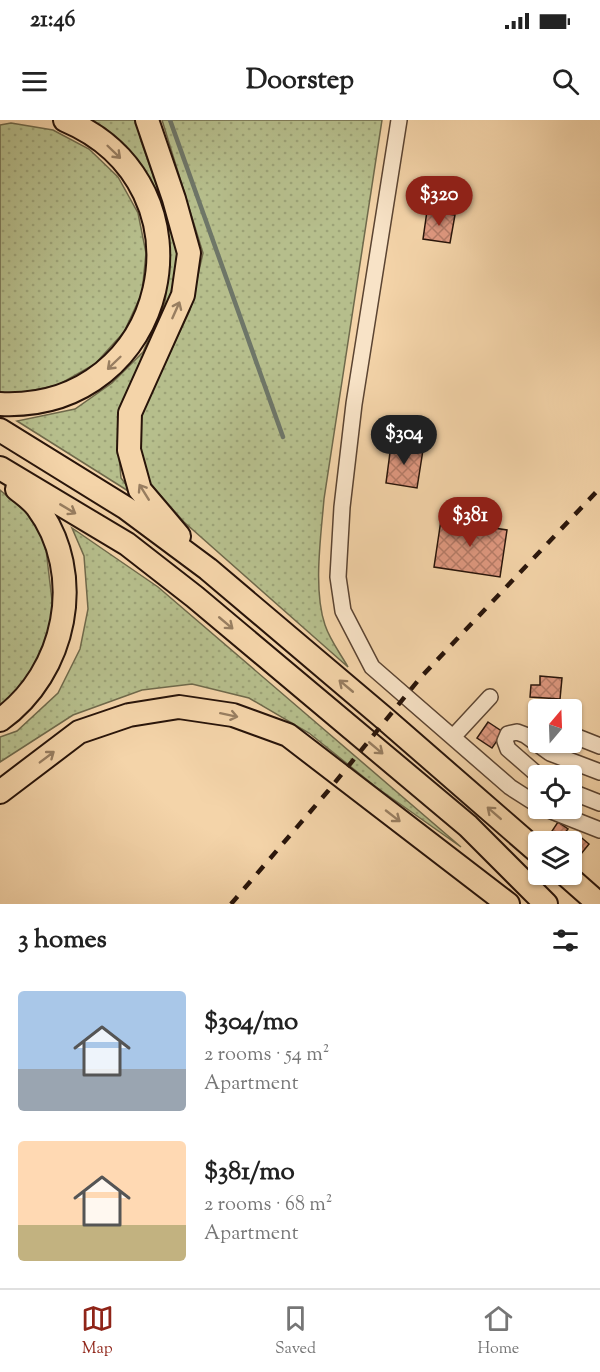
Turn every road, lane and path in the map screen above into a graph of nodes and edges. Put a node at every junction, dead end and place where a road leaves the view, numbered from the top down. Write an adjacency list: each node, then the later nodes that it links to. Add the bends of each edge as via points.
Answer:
1 (65, 120): 4 (highway, one-way to 4, via 99,138 116,153 143,190 158,233 160,256 153,301 133,342 101,375 61,396 39,402)
2 (147, 120): 8 (highway, one-way to 2, via 140,490 129,450 130,413 183,295 189,253)
3 (399, 121): 13 (street, via 354,404 338,577 343,611 372,667)
4 (0, 404)
5 (0, 430): 8 (highway, via 126,508)
6 (0, 468): 27 (highway, one-way to 27, via 127,544 195,597 468,826)
7 (0, 474): 10 (highway, via 37,506 53,535 66,592 54,652 43,675)
8 (208, 569): 24 (highway, one-way to 8)
9 (490, 697): 13 (street)
10 (0, 720)
11 (528, 730): 12 (street)
12 (517, 732): 16 (street, via 508,734 505,741 508,749); 17 (street, via 550,753)
13 (453, 737): 20 (street)
14 (582, 739): 15 (street)
15 (600, 746)
16 (528, 766)
17 (600, 772)
18 (0, 792): 26 (highway, one-way to 26, via 80,732 129,715 179,707 233,715 288,735)
19 (582, 796): 21 (street)
20 (528, 799)
21 (600, 803)
22 (572, 819): 23 (street)
23 (600, 830)
24 (528, 843)
25 (577, 885): 28 (highway)
26 (508, 904)
27 (546, 904)
28 (599, 904)

